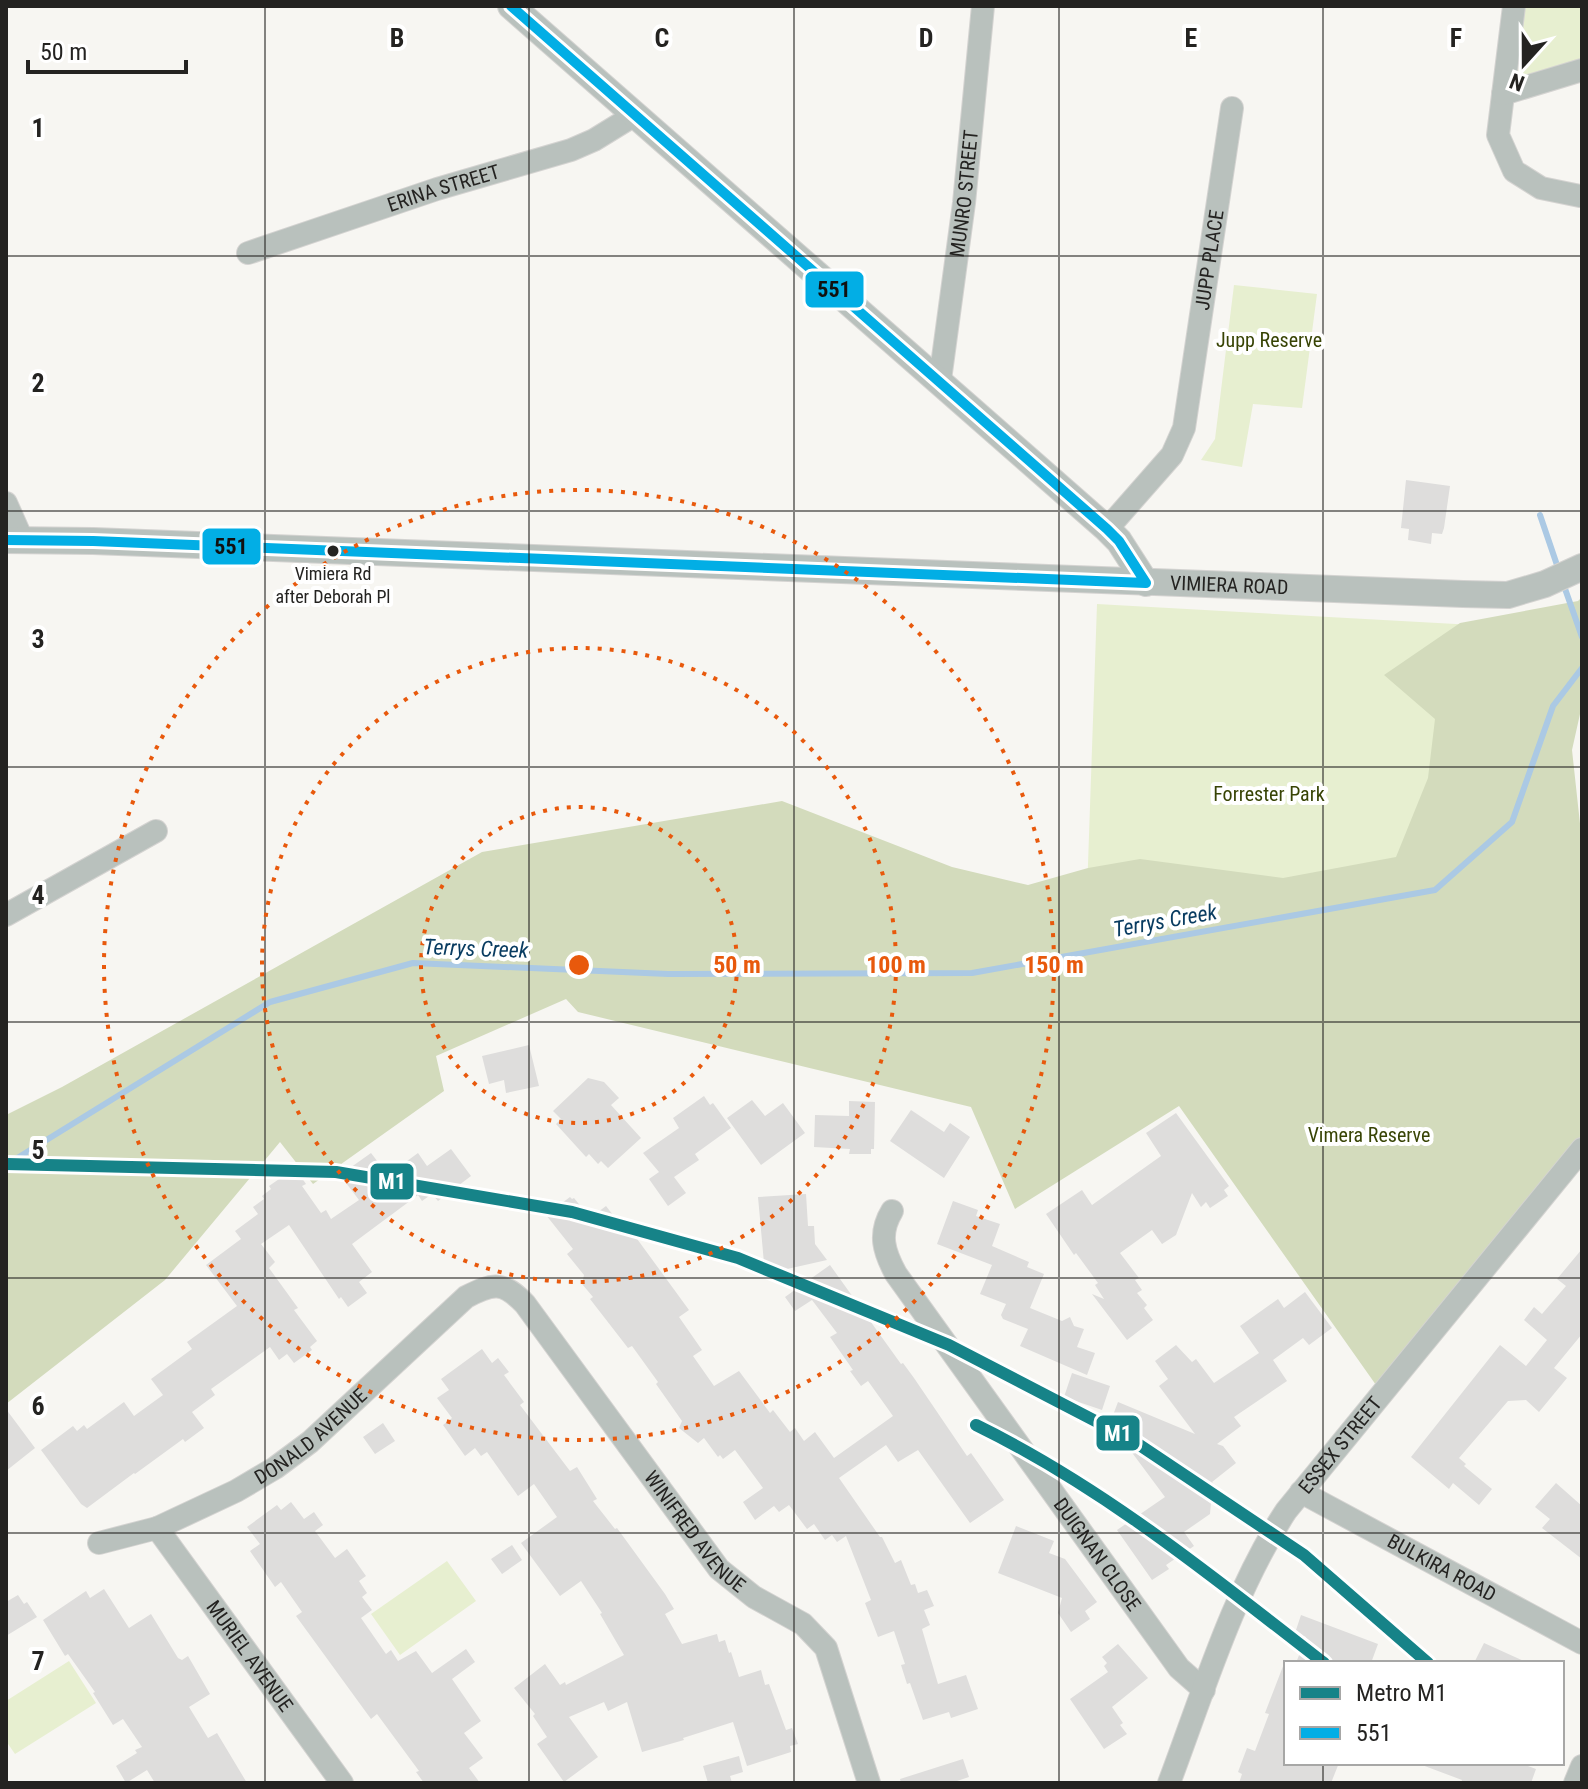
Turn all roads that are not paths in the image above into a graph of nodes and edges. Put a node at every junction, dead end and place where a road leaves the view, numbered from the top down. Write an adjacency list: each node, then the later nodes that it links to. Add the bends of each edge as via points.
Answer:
1 (511, 6): 7 (street)
2 (983, 6): 10 (street, MUNRO STREET)
3 (1514, 6): 5 (street)
4 (1582, 70): 5 (street)
5 (1503, 94): 8 (street, via 1498,135 1514,171 1541,188)
6 (1232, 108): 12 (street, JUPP PLACE, via 1184,428 1172,455)
7 (633, 116): 9 (street, ERINA STREET, via 571,150); 10 (street)
8 (1580, 196)
9 (248, 253)
10 (940, 380): 12 (street)
11 (6, 503): 13 (street)
12 (1107, 529): 15 (street)
13 (14, 540): 15 (street, VIMIERA ROAD)
14 (1582, 567): 15 (street, VIMIERA ROAD, via 1508,595)
15 (1146, 583)
16 (156, 831): 17 (street)
17 (6, 915)
18 (1582, 1149): 21 (street, ESSEX STREET)
19 (892, 1211): 25 (street, DUIGNAN CLOSE, via 883,1235 885,1254 896,1274 1179,1668)
20 (497, 1286): 22 (street, DONALD AVENUE, via 459,1303 310,1442 275,1468); 28 (street, WINIFRED AVENUE, via 506,1287 525,1304 719,1569 754,1597 803,1624 826,1648)
21 (1301, 1492): 24 (street, BULKIRA ROAD); 25 (street, ESSEX STREET, via 1256,1564)
22 (157, 1528): 23 (street, DONALD AVENUE); 27 (street, MURIEL AVENUE)
23 (99, 1543)
24 (1582, 1643)
25 (1204, 1690): 29 (street, ESSEX STREET)
26 (1582, 1766): 30 (street)
27 (342, 1783)
28 (869, 1783)
29 (1169, 1783)
30 (1575, 1783)

